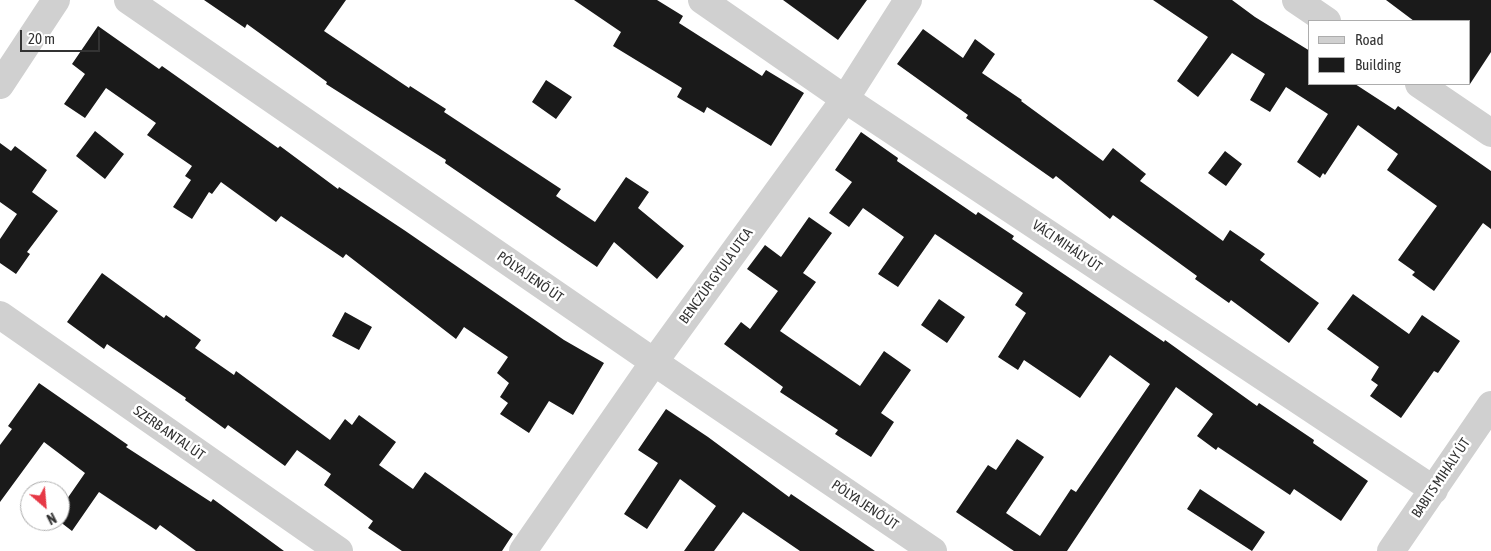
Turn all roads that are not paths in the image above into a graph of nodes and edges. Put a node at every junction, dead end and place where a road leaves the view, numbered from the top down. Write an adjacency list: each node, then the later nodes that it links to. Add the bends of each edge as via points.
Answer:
1 (56, 0): 7 (street)
2 (128, 0): 12 (street, PÓLYA JENŐ ÚT)
3 (702, 0): 9 (street, VÁCI MIHÁLY ÚT)
4 (908, 0): 9 (street, BENCZÚR GYULA UTCA)
5 (1296, 0): 6 (street)
6 (1326, 20)
7 (0, 85)
8 (1420, 85): 10 (street)
9 (845, 98): 12 (street, BENCZÚR GYULA UTCA); 14 (street, VÁCI MIHÁLY ÚT)
10 (1491, 133)
11 (0, 315): 15 (street, SZERB ANTAL ÚT)
12 (654, 362): 16 (street, BENCZÚR GYULA UTCA); 17 (street, PÓLYA JENŐ ÚT)
13 (1491, 406): 14 (street, BABITS MIHÁLY ÚT)
14 (1434, 490): 18 (street, BABITS MIHÁLY ÚT)
15 (339, 551)
16 (523, 551)
17 (933, 551)
18 (1391, 551)

